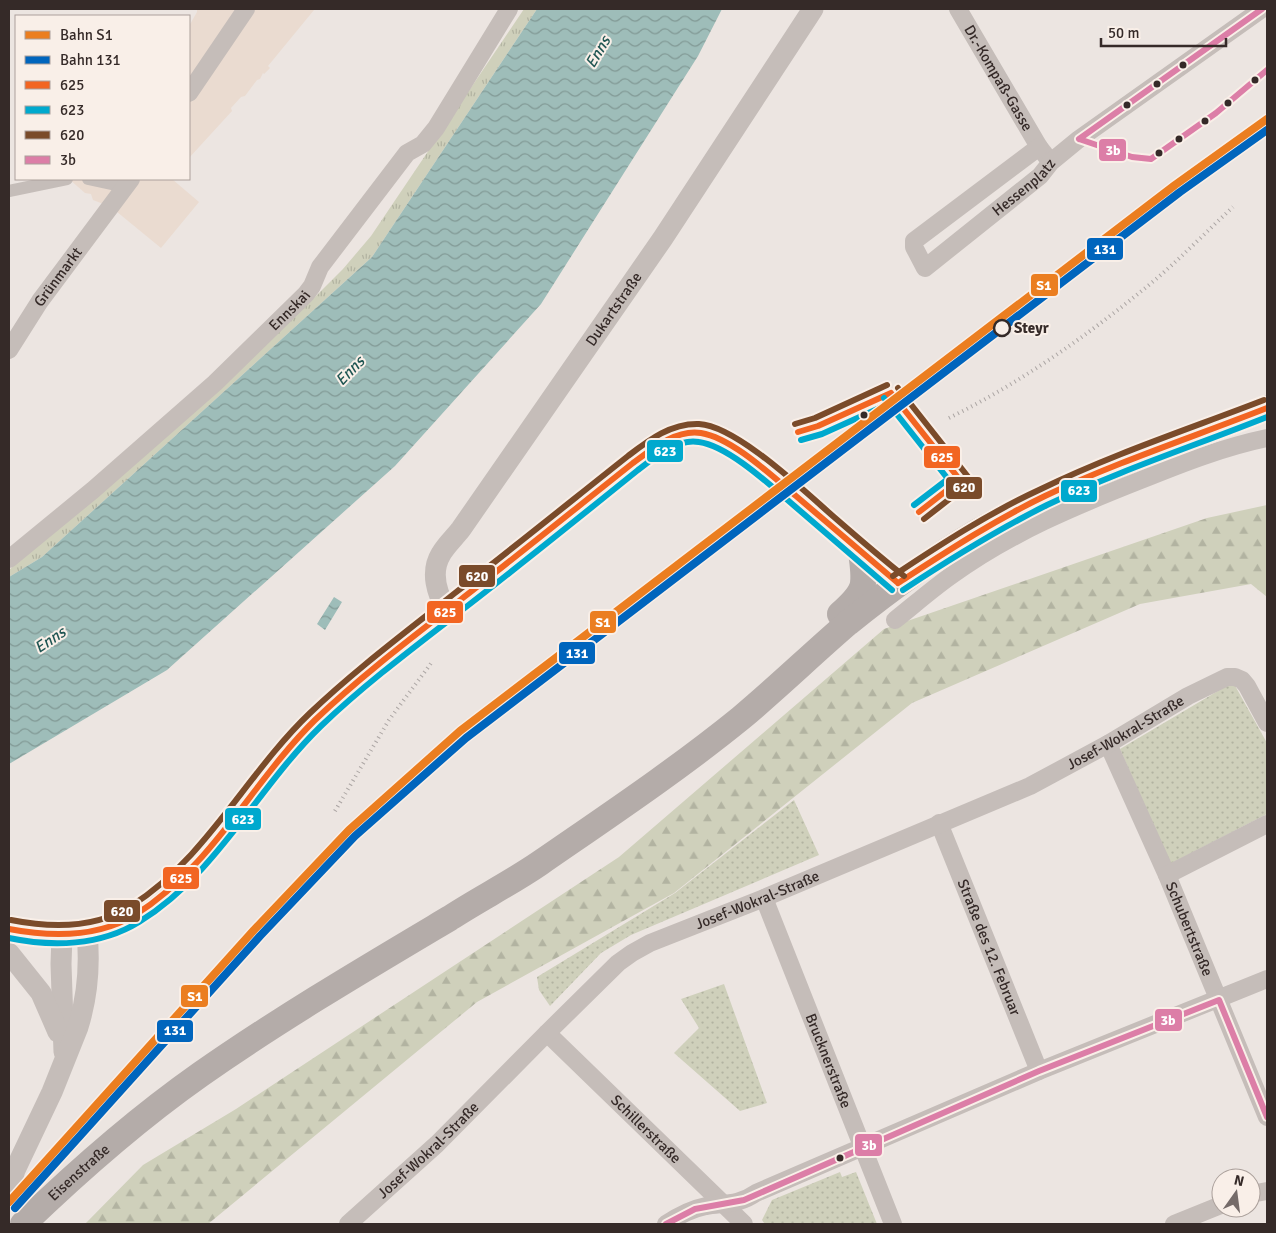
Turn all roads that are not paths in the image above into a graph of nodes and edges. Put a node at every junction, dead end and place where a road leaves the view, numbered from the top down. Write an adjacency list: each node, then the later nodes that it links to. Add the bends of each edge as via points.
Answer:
1 (246, 9): 6 (street)
2 (509, 9): 17 (street, Ennskai, via 436,128 423,144 408,153 320,267 306,294 215,382)
3 (814, 9): 19 (street, Dukartstraße, via 663,238 462,529 441,554 435,577 437,590)
4 (958, 9): 7 (street, Dr.-Kompaß-Gasse)
5 (1262, 9): 8 (street)
6 (190, 92)
7 (1039, 147): 8 (street, Hessenplatz); 8 (street, Hessenplatz, via 914,241 914,248 925,268 1040,176)
8 (1051, 162)
9 (62, 180): 12 (street)
10 (98, 180): 11 (street)
11 (128, 183): 13 (street, Grünmarkt, via 40,301)
12 (9, 191)
13 (9, 350)
14 (1267, 408): 18 (main road, Eisenstraße, via 1133,458 1055,492 976,533)
15 (1267, 438): 20 (street, via 1191,460 1080,504 1001,544 952,575)
16 (861, 552): 18 (main road); 19 (main road, via 764,469 728,444 702,433 690,433 671,438 654,448); 21 (main road, via 862,591 812,638)
17 (9, 559)
18 (898, 583): 21 (main road, Eisenstraße)
19 (447, 610): 29 (main road, via 314,722 279,760 221,836 167,890 133,916)
20 (895, 620)
21 (801, 665): 42 (main road, Eisenstraße, via 744,715 656,783 534,867 350,978 194,1079 89,1163)
22 (1267, 723): 23 (street, Josef-Wokral-Straße, via 1247,686 1235,677 1220,679 1204,687)
23 (1108, 744): 24 (street, Josef-Wokral-Straße, via 1030,786); 26 (street, Schubertstraße)
24 (939, 823): 27 (street, Josef-Wokral-Straße); 36 (street, Straße des 12. Februar)
25 (1267, 824): 26 (street)
26 (1167, 875): 33 (street, Schubertstraße)
27 (764, 898): 34 (street, Josef-Wokral-Straße, via 632,953); 38 (street, Brucknerstraße)
28 (9, 930): 30 (main road)
29 (87, 933): 30 (main road); 35 (street, via 88,963 81,1017)
30 (62, 935): 35 (street)
31 (9, 952): 35 (street, via 41,992 57,1028)
32 (1267, 979): 33 (street)
33 (1219, 1000): 36 (street); 37 (street, Schubertstraße)
34 (547, 1033): 40 (street, Schillerstraße); 43 (street, Josef-Wokral-Straße, via 437,1144)
35 (63, 1062): 39 (street)
36 (1039, 1071): 38 (street)
37 (1267, 1117)
38 (861, 1147): 40 (street, via 744,1201); 46 (street, Brucknerstraße)
39 (9, 1190)
40 (723, 1204): 44 (street, via 691,1210); 45 (street, Schillerstraße)
41 (1211, 1209): 47 (street)
42 (24, 1224)
43 (348, 1224)
44 (666, 1224)
45 (744, 1224)
46 (893, 1224)
47 (1174, 1224)

